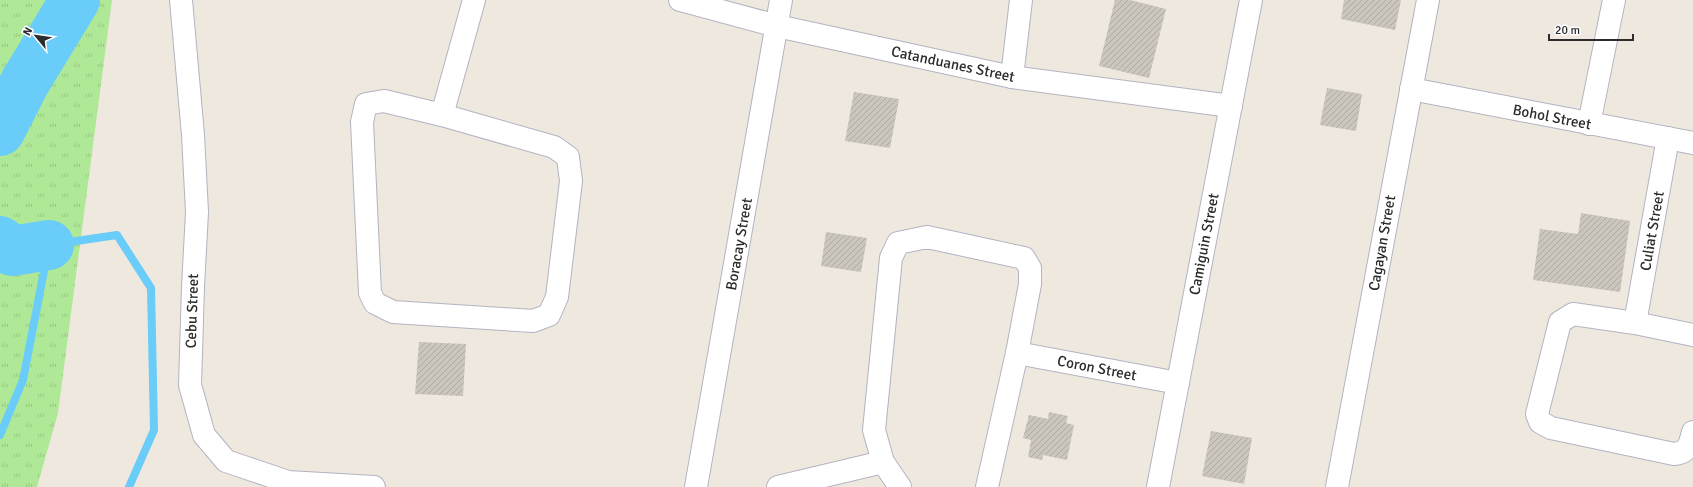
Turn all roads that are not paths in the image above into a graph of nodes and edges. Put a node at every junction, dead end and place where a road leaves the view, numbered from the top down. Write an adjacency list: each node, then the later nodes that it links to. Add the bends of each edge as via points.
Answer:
1 (181, 0): 23 (street, Cebu Street, via 197,212 190,385 204,435 226,462 288,482)
2 (474, 0): 13 (street)
3 (680, 0): 9 (street, Catanduanes Street)
4 (781, 0): 9 (street, Boracay Street)
5 (1022, 0): 10 (street)
6 (1251, 0): 12 (street, Camiguin Street)
7 (1428, 0): 11 (street, Cagayan Street)
8 (1614, 0): 14 (street)
9 (777, 26): 10 (street, Catanduanes Street); 24 (street, Boracay Street)
10 (1012, 76): 12 (street, Catanduanes Street)
11 (1411, 89): 14 (street, Bohol Street); 29 (street, Cagayan Street)
12 (1231, 106): 20 (street, Camiguin Street)
13 (442, 115): 13 (street, via 554,147 568,157 571,181 557,297 549,315 533,321 394,312 374,303 370,293 362,130 366,104 384,101)
14 (1589, 124): 15 (street, Bohol Street)
15 (1668, 138): 16 (street, Bohol Street); 17 (street, Culiat Street)
16 (1693, 143)
17 (1635, 323): 18 (street); 21 (street, via 1573,314 1560,322 1537,414 1540,422 1550,428 1674,454 1682,454 1690,446)
18 (1693, 335)
19 (1017, 353): 20 (street, Coron Street); 22 (street, via 1030,284 1030,268 1024,258 927,237 898,243 891,258 874,430); 27 (street)
20 (1178, 384): 28 (street, Camiguin Street)
21 (1693, 432)
22 (883, 462): 25 (street); 26 (street)
23 (374, 487)
24 (696, 487)
25 (778, 487)
26 (900, 487)
27 (987, 487)
28 (1158, 487)
29 (1337, 487)

